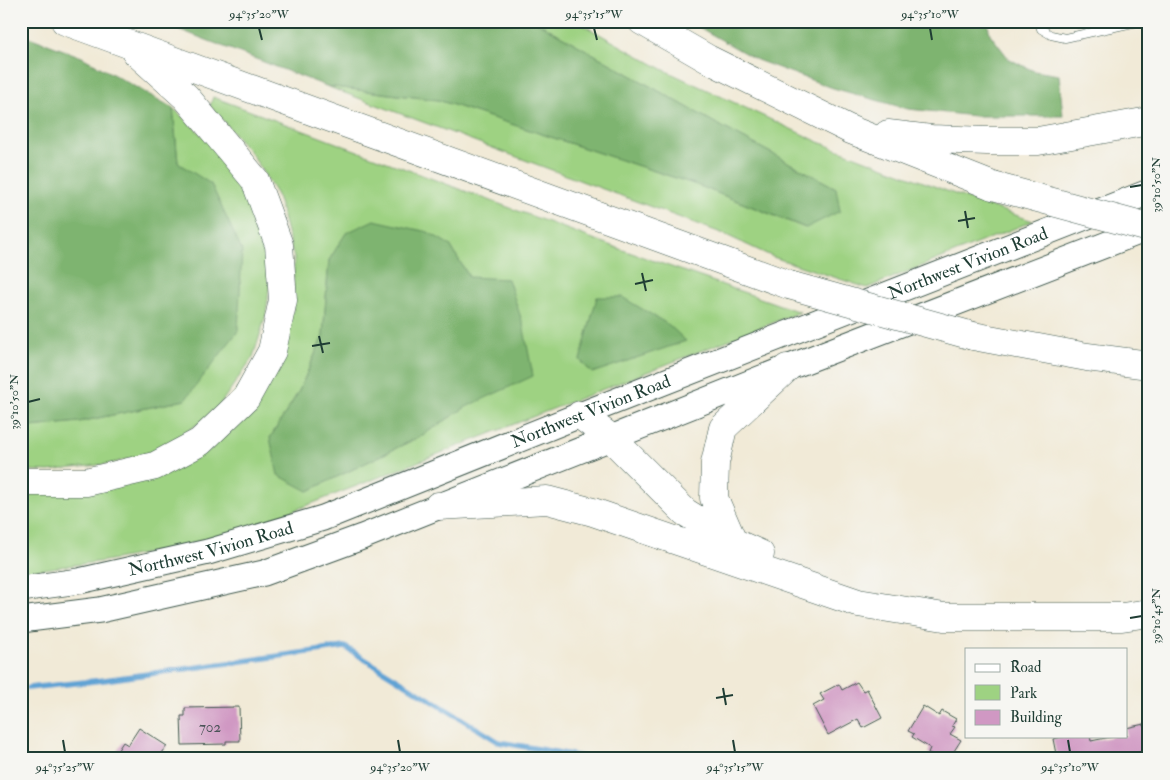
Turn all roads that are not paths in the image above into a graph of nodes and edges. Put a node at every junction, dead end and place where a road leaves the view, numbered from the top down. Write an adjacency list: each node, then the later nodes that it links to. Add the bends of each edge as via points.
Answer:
1 (65, 21): 5 (highway)
2 (642, 21): 7 (highway)
3 (1040, 21): 4 (lane, via 1041,29 1065,38)
4 (1142, 21)
5 (127, 44): 10 (highway, bridge, via 789,285 974,336); 16 (highway, via 186,97 255,180 279,245 283,300 272,351 246,398 200,442 155,466 86,482)
6 (1149, 121): 7 (highway, via 1038,141 932,139)
7 (851, 130): 9 (highway, bridge, via 993,186)
8 (1149, 192): 14 (main road, Northwest Vivion Road)
9 (1149, 228): 12 (main road, Northwest Vivion Road)
10 (1087, 357): 11 (highway); 13 (highway)
11 (1149, 365)
12 (787, 368): 15 (main road, Northwest Vivion Road); 18 (highway, via 723,428 715,463 714,498)
13 (1149, 378)
14 (580, 415): 15 (highway); 19 (main road, Northwest Vivion Road, via 323,518 208,552 79,581)
15 (611, 438): 17 (main road, Northwest Vivion Road); 18 (highway, via 685,512)
16 (21, 482)
17 (438, 506): 21 (highway, via 547,500 593,512 858,603 944,617 1122,617); 22 (main road, Northwest Vivion Road, via 264,573 100,610)
18 (733, 542): 20 (highway, via 782,564 873,590 964,604 1066,606)
19 (21, 589)
20 (1149, 599)
21 (1149, 613)
22 (21, 620)

